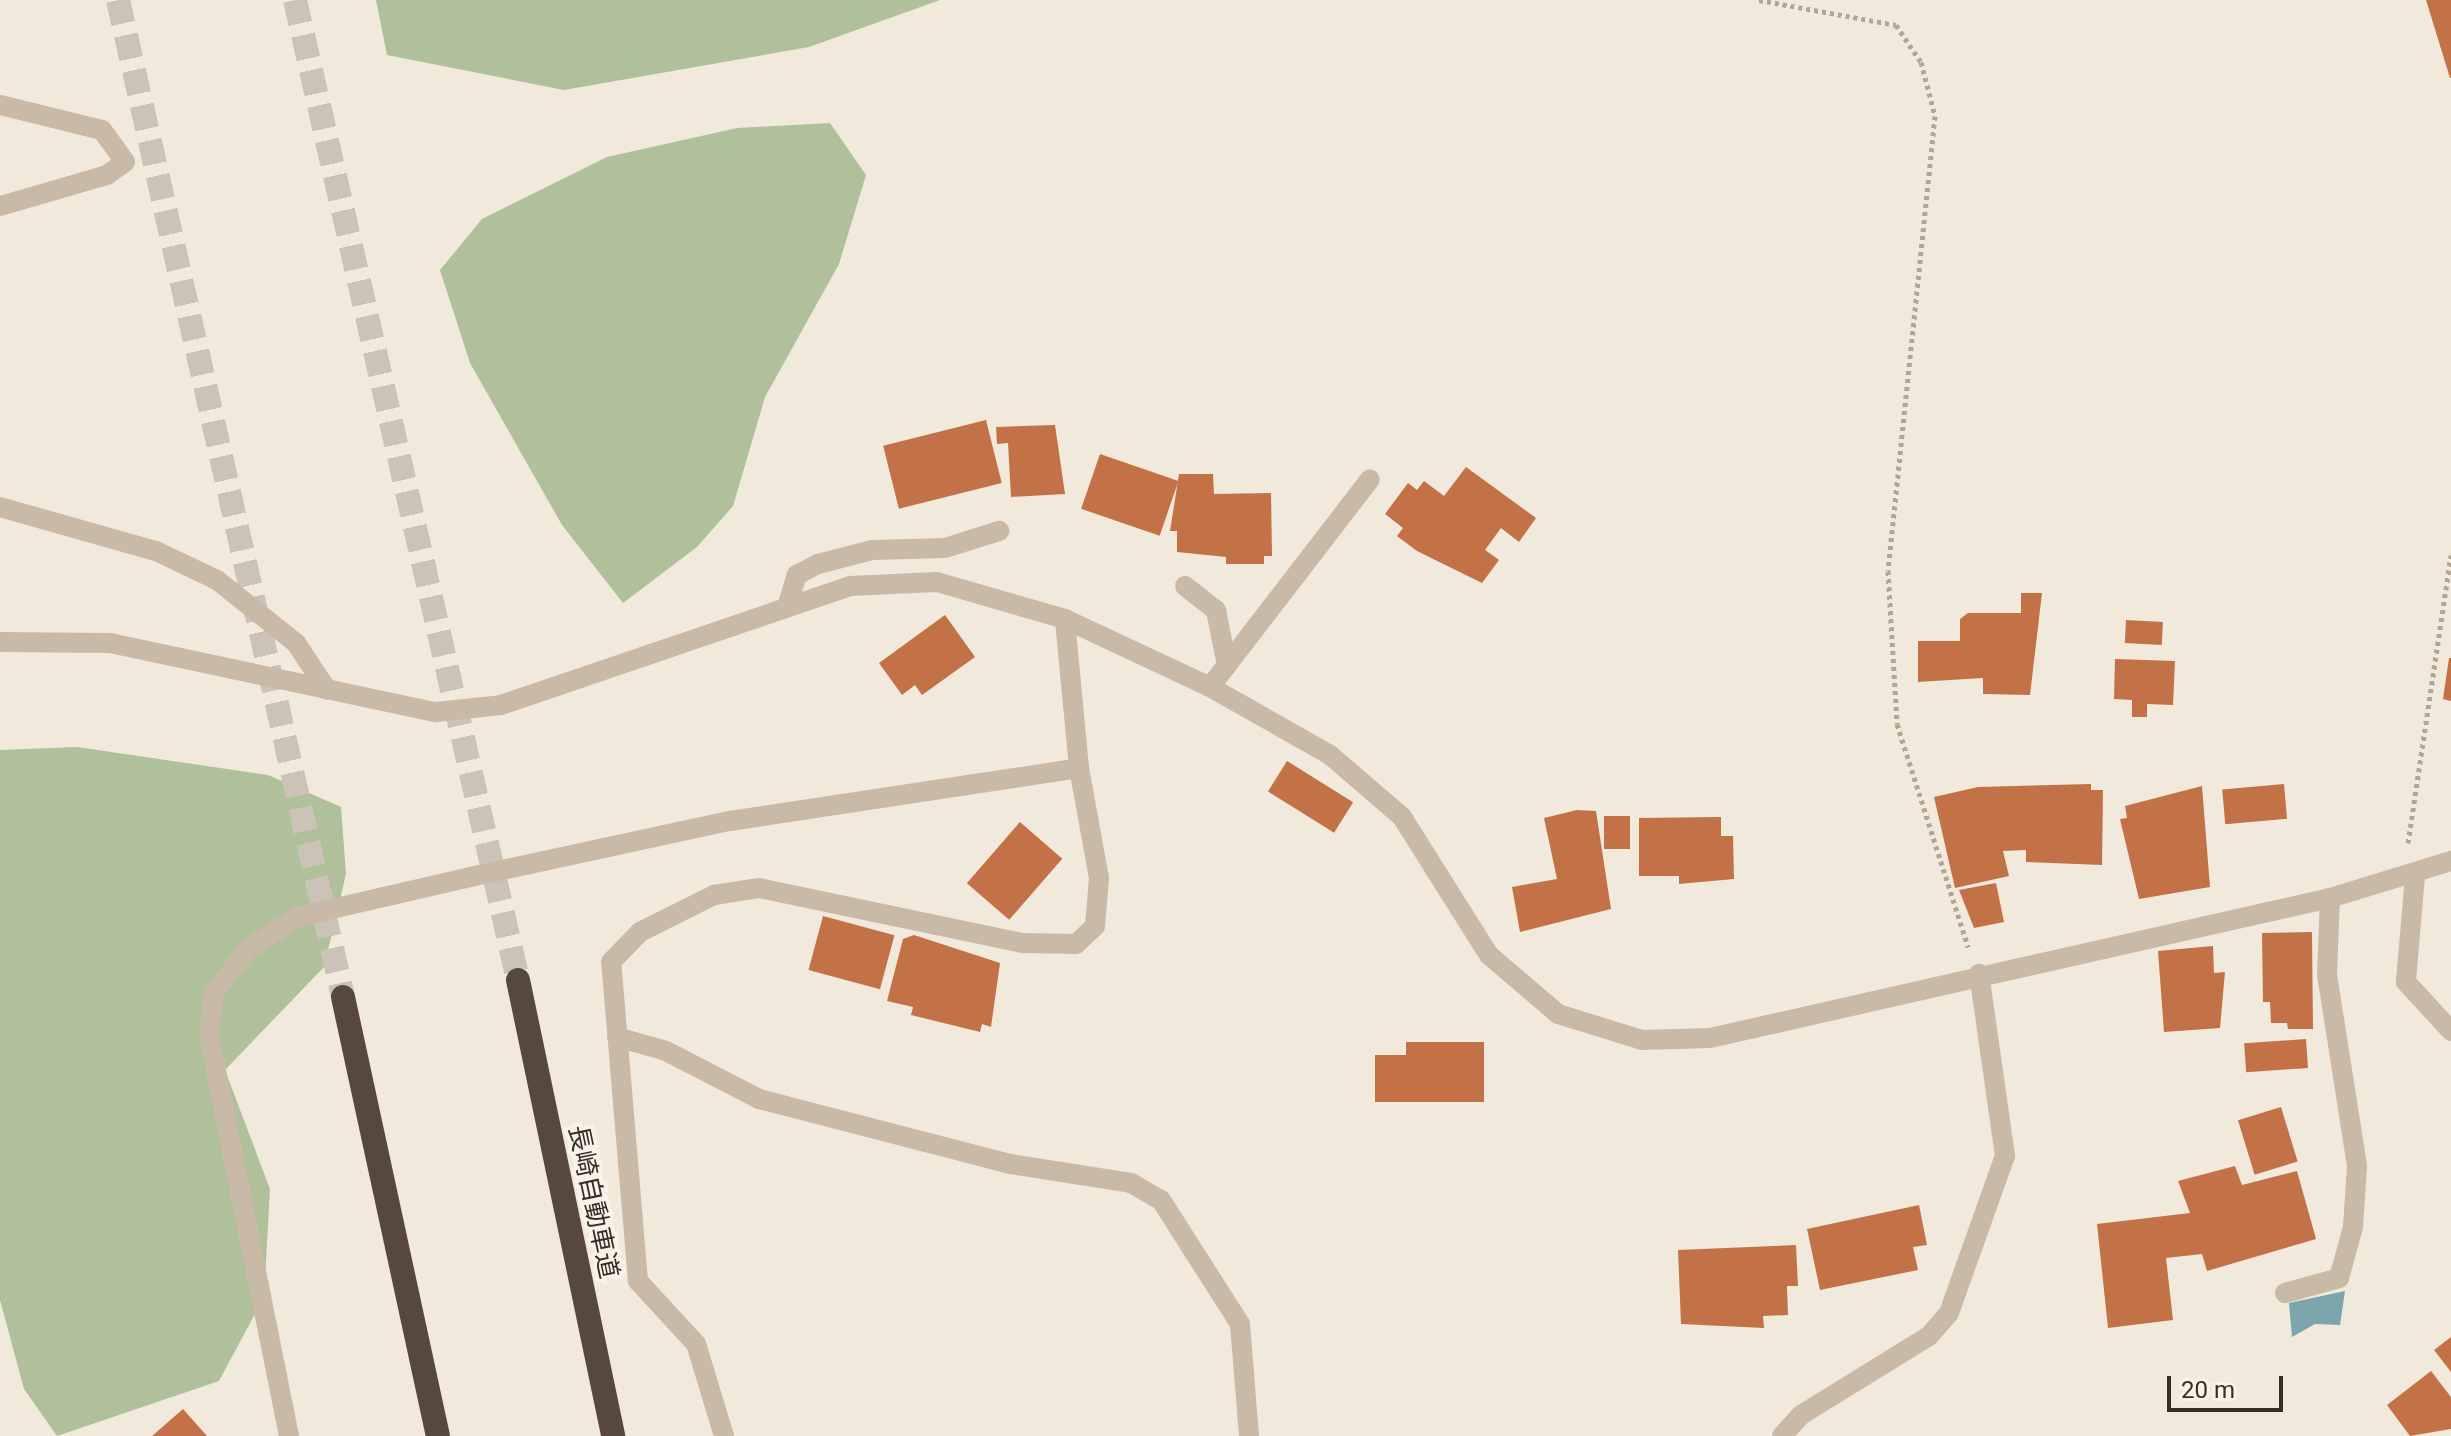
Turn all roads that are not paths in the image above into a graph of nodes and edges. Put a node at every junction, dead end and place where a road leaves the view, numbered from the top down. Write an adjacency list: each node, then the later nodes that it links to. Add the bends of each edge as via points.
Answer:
1 (0, 105): 2 (street, via 102,130 125,162 107,175)
2 (0, 206)
3 (1370, 479): 10 (street)
4 (0, 507): 12 (street, via 156,551 217,580 296,643)
5 (999, 531): 7 (street, via 945,548 872,550 818,564 797,575)
6 (1185, 586): 10 (street, via 1216,610)
7 (787, 607): 8 (street, via 850,586 937,582); 12 (street, via 501,705 436,712)
8 (1065, 619): 11 (street); 13 (street)
9 (0, 642): 12 (street, via 110,643)
10 (1227, 666): 11 (street)
11 (1210, 687): 17 (street, via 1330,755 1402,817 1489,955 1558,1014 1642,1040 1710,1038)
12 (327, 690)
13 (1079, 768): 21 (street, via 1099,878 1095,926 1076,944 1023,943 759,888 714,895 640,932 611,962); 23 (street, via 730,821 470,877 297,917 248,949 214,993 209,1036)
14 (2451, 861): 15 (street)
15 (2409, 878): 16 (street); 20 (street, via 2406,982)
16 (2330, 898): 17 (street); 22 (street, via 2327,975 2357,1166 2353,1227 2339,1278)
17 (1979, 974): 28 (street, via 2005,1156 1992,1211 1949,1313 1929,1336 1801,1415)
18 (518, 980): 25 (highway, 長崎自動車道)
19 (343, 997): 24 (highway)
20 (2451, 1031)
21 (617, 1037): 26 (street, via 638,1281 696,1344); 27 (street, via 666,1051 759,1099 1010,1164 1131,1183 1161,1200 1240,1324)
22 (2285, 1293)
23 (291, 1435)
24 (438, 1436)
25 (613, 1436)
26 (724, 1436)
27 (1249, 1436)
28 (1782, 1436)

